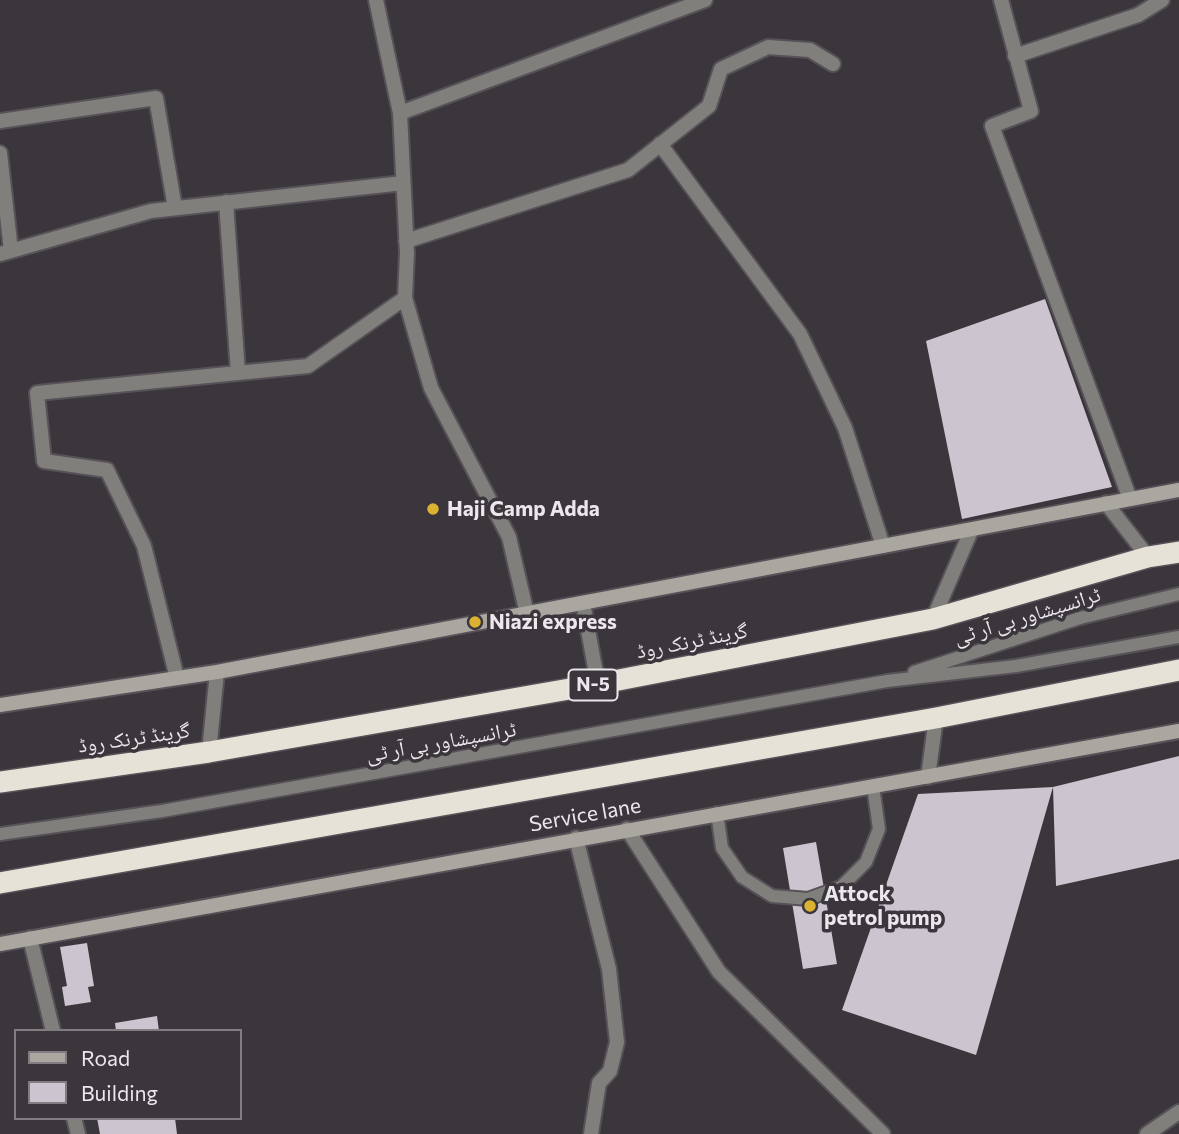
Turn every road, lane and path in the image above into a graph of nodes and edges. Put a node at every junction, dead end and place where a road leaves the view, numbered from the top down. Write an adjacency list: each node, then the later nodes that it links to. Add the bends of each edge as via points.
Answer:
1 (376, 0): 7 (street)
2 (705, 0): 7 (street)
3 (1001, 0): 5 (street)
4 (1162, 0): 5 (street, via 1138,15)
5 (1015, 56): 19 (street, via 1031,111 992,126)
6 (833, 64): 9 (street, via 810,50 768,47 721,69 709,106)
7 (400, 113): 11 (street)
8 (0, 121): 13 (street, via 156,98)
9 (660, 144): 14 (street, via 628,170); 22 (street, via 800,334 845,428)
10 (0, 153): 15 (street)
11 (403, 183): 12 (street); 14 (street)
12 (226, 202): 13 (street); 17 (street)
13 (175, 208): 15 (street)
14 (406, 241): 16 (street)
15 (6, 253)
16 (405, 298): 17 (street, via 307,366); 27 (street, via 431,388 509,537)
17 (238, 373): 32 (street, via 37,393 44,461 107,470 144,546)
18 (1179, 490): 19 (street)
19 (1130, 499): 20 (street)
20 (1106, 503): 21 (street); 24 (street)
21 (971, 531): 22 (street); 28 (street)
22 (883, 546): 26 (street)
23 (1179, 552): 24 (highway, گرینڈ ٹرنک روڈ / N-5)
24 (1148, 557): 28 (highway, گرینڈ ٹرنک روڈ / N-5)
25 (1179, 594): 33 (lane, ٹرانسپشاور بی آر ٹی, via 1080,618)
26 (583, 603): 27 (street); 34 (street)
27 (527, 614): 31 (street)
28 (933, 619): 34 (highway, گرینڈ ٹرنک روڈ / N-5)
29 (1179, 637): 33 (lane, ٹرانسپشاور بی آر ٹی, via 1016,666)
30 (1179, 670): 36 (highway)
31 (217, 672): 32 (street); 38 (street)
32 (177, 678): 35 (street)
33 (887, 681): 44 (lane, ٹرانسپشاور بی آر ٹی, via 162,811)
34 (598, 684): 38 (highway, گرینڈ ٹرنک روڈ / N-5)
35 (0, 705)
36 (936, 718): 39 (street); 46 (highway)
37 (1179, 731): 39 (street, Service lane)
38 (209, 752): 40 (highway, گرینڈ ٹرنک روڈ / N-5)
39 (928, 777): 41 (street, Service lane)
40 (0, 782)
41 (873, 786): 42 (street, Service lane); 42 (lane, via 878,829 866,862 841,887 808,899 772,896 742,877 722,848)
42 (717, 813): 43 (street, Service lane)
43 (627, 829): 45 (street, Service lane); 52 (street, via 719,972)
44 (0, 834)
45 (576, 838): 47 (street, Service lane); 51 (street, via 608,969 617,1042 610,1071 599,1083)
46 (0, 883)
47 (30, 939): 48 (street, Service lane); 49 (street)
48 (0, 944)
49 (52, 1029)
50 (1179, 1112): 53 (street)
51 (591, 1134)
52 (883, 1134)
53 (1147, 1134)

